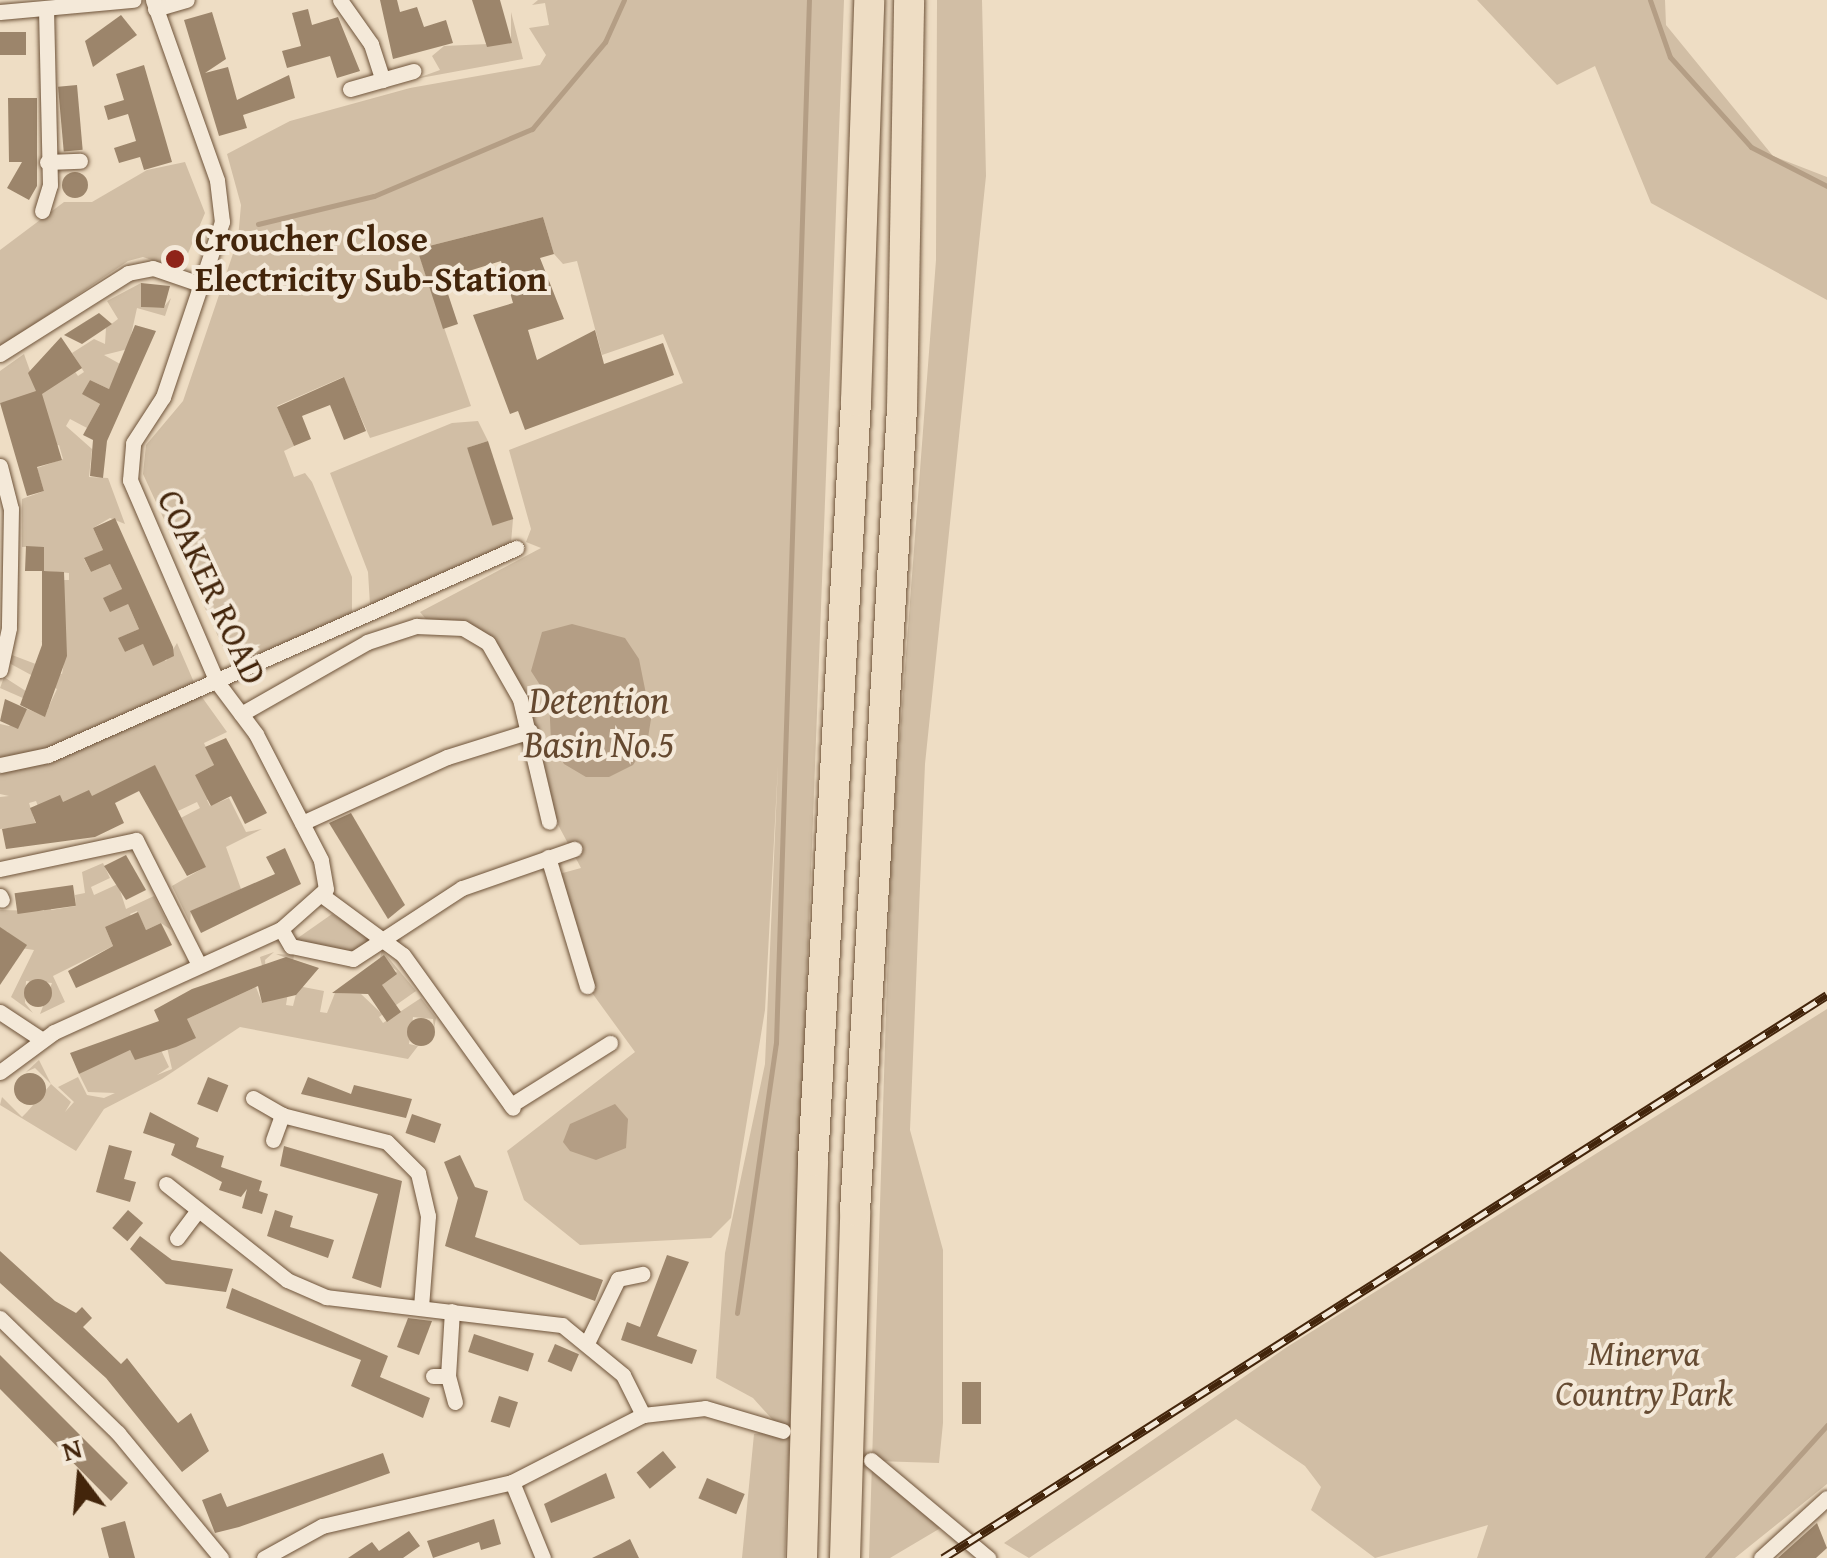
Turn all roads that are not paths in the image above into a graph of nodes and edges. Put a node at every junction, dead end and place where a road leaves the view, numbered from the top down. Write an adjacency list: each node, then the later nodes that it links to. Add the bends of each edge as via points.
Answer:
1 (132, 0): 7 (street)
2 (187, 0): 6 (street)
3 (340, 0): 10 (street, via 372,44)
4 (869, 0): 59 (highway, via 856,402 813,1161)
5 (909, 0): 60 (highway, via 902,409 855,1211)
6 (154, 5): 15 (street, COAKER ROAD, via 220,192 221,230)
7 (46, 11): 8 (street); 13 (street)
8 (0, 12)
9 (413, 71): 10 (street)
10 (383, 80): 11 (street)
11 (350, 89)
12 (80, 161): 13 (street)
13 (46, 162): 14 (street)
14 (42, 211)
15 (200, 284): 16 (street, via 138,270); 21 (street, COAKER ROAD, via 170,381 133,443 129,470)
16 (0, 354)
17 (0, 466): 19 (street, via 11,504)
18 (516, 548): 21 (street)
19 (5, 572): 20 (street)
20 (0, 670)
21 (217, 682): 22 (street, COAKER ROAD); 24 (street, via 48,754)
22 (241, 714): 23 (street, via 354,648 416,626 449,625 491,647); 25 (street, COAKER ROAD)
23 (530, 731): 25 (street, via 446,757); 26 (street)
24 (0, 765)
25 (302, 822): 30 (street, COAKER ROAD, via 325,868)
26 (548, 822)
27 (574, 849): 28 (street)
28 (548, 857): 32 (street, via 462,888); 34 (street)
29 (0, 869): 33 (street, via 136,840)
30 (323, 896): 31 (street); 32 (street)
31 (281, 929): 32 (street, via 291,946 342,959); 33 (street)
32 (387, 938): 37 (street, via 512,1106)
33 (198, 963): 36 (street)
34 (587, 986)
35 (0, 1012): 36 (street)
36 (41, 1039): 38 (street)
37 (610, 1043)
38 (0, 1072)
39 (253, 1098): 40 (street)
40 (282, 1115): 41 (street); 46 (street, via 387,1142 418,1172 428,1216)
41 (273, 1140)
42 (166, 1184): 43 (street)
43 (197, 1212): 44 (street); 46 (street, via 288,1280 326,1297)
44 (176, 1238)
45 (642, 1274): 49 (street, via 618,1279)
46 (421, 1308): 47 (street)
47 (452, 1311): 49 (street, via 535,1317); 50 (street, via 440,1376)
48 (0, 1318): 56 (street, via 118,1433)
49 (588, 1341): 51 (street, via 623,1375)
50 (454, 1402)
51 (643, 1415): 52 (street, via 705,1408); 54 (street)
52 (783, 1431)
53 (871, 1460): 61 (street)
54 (512, 1482): 57 (street, via 322,1526); 58 (street)
55 (1827, 1498): 62 (street)
56 (221, 1558)
57 (264, 1558)
58 (543, 1558)
59 (802, 1558)
60 (845, 1558)
61 (988, 1558)
62 (1761, 1558)

